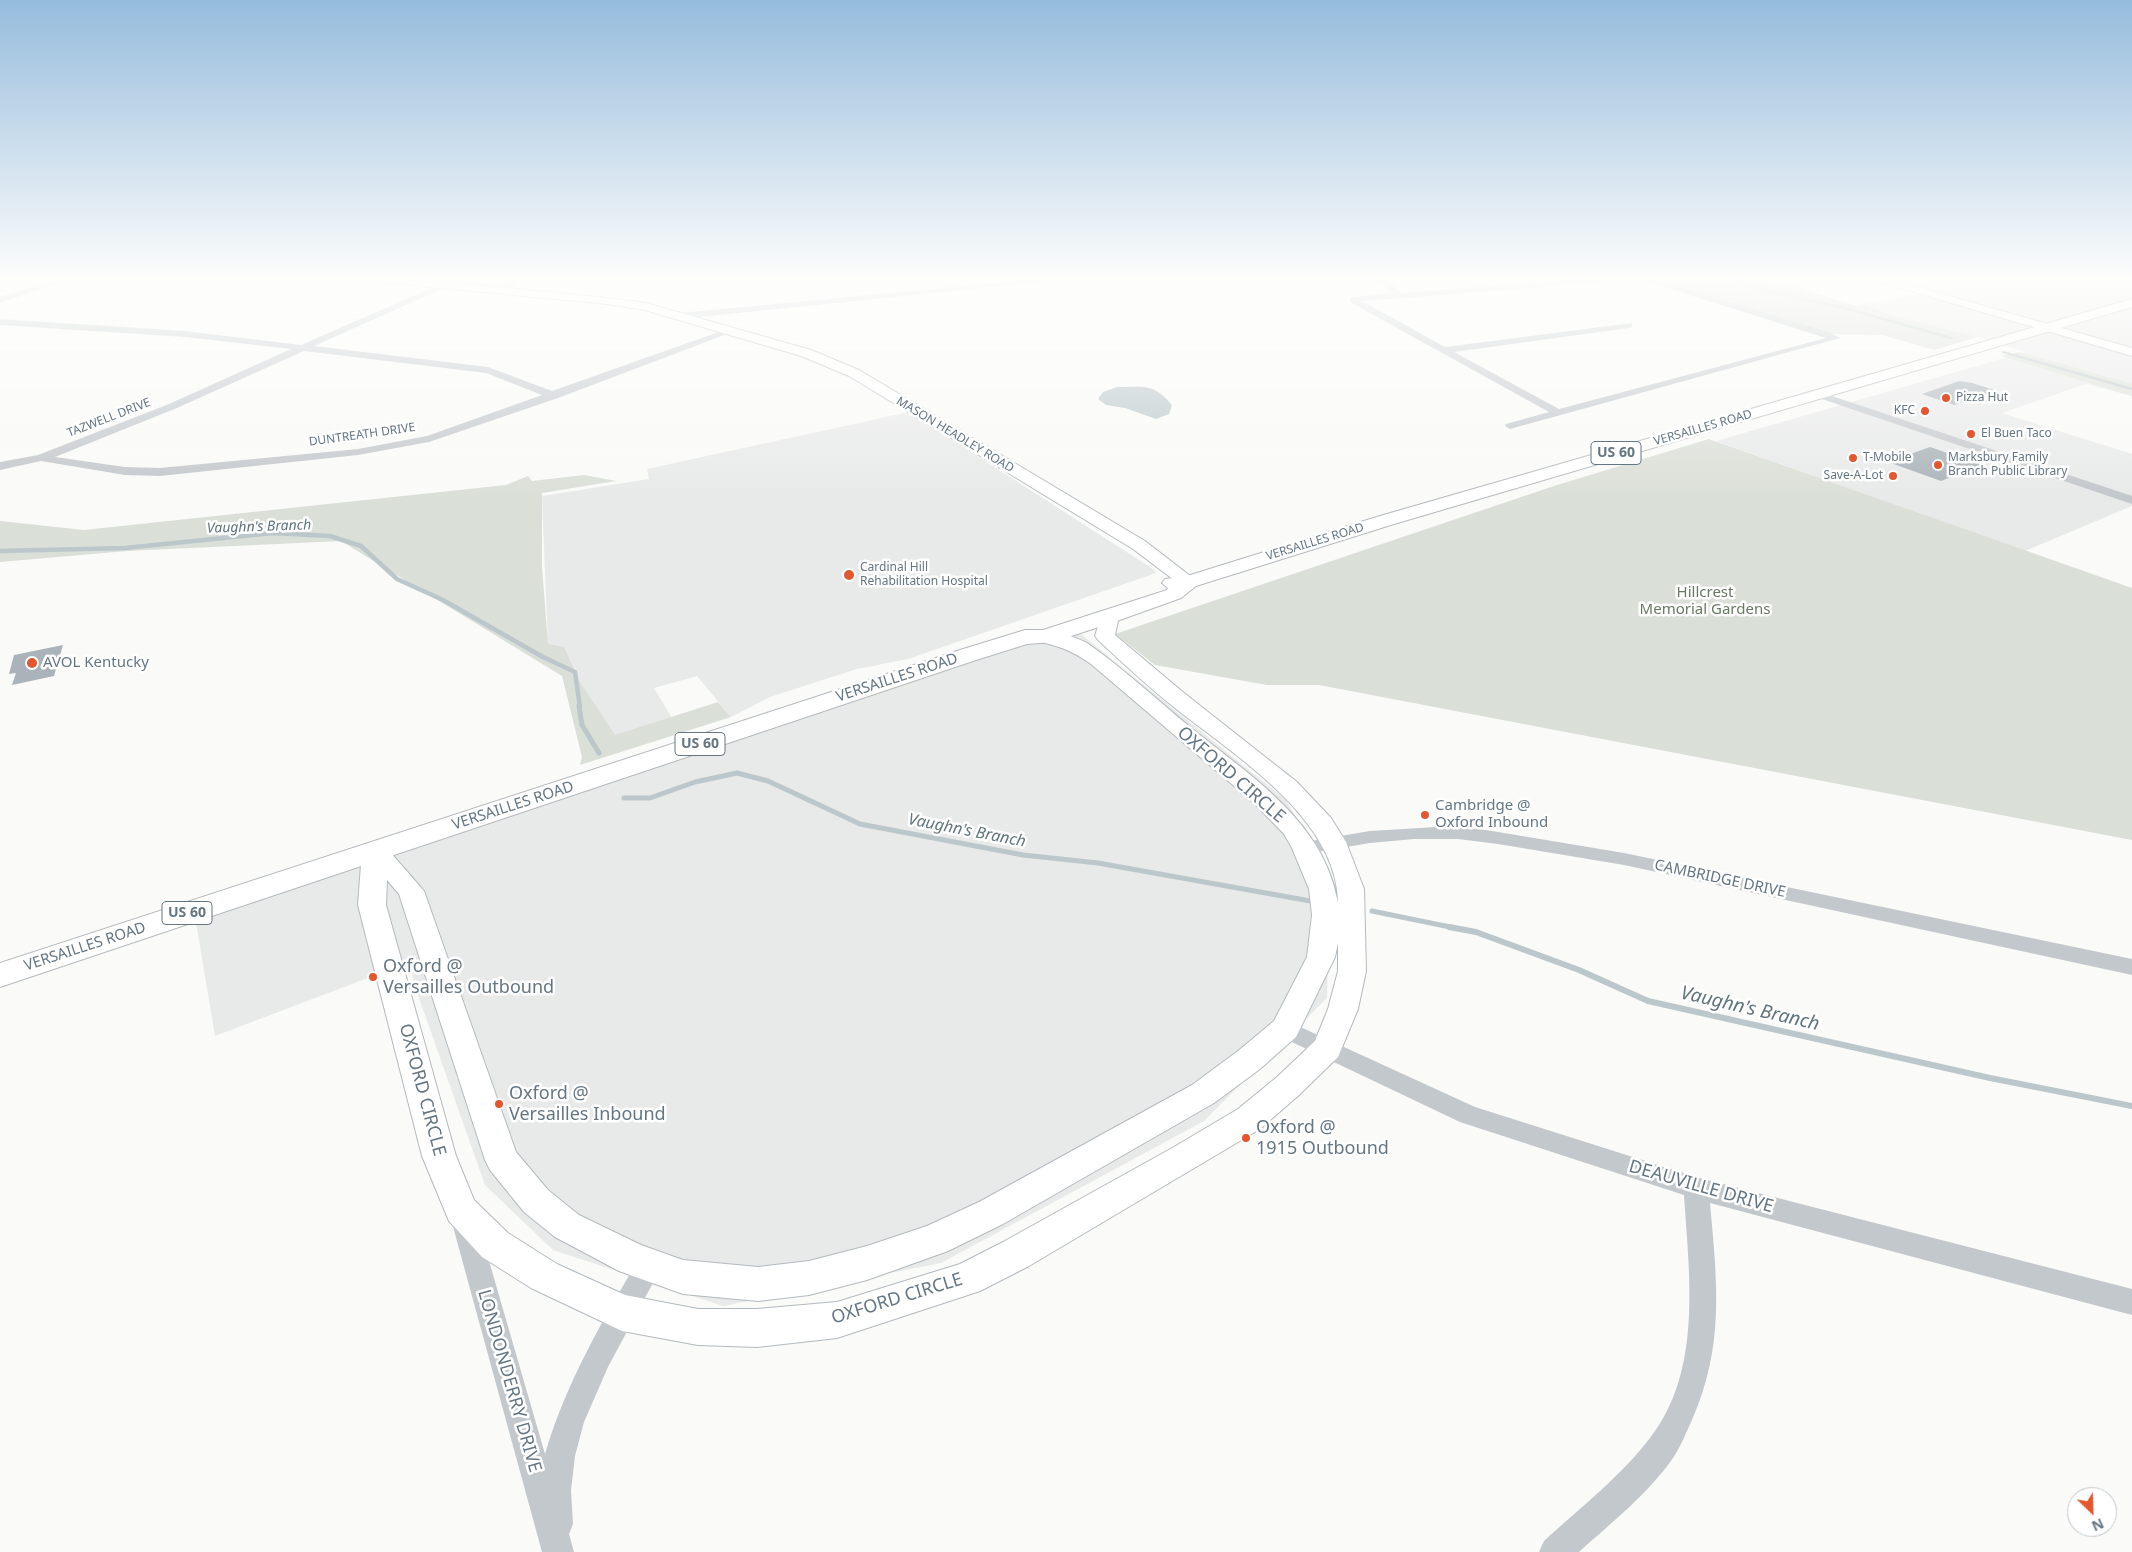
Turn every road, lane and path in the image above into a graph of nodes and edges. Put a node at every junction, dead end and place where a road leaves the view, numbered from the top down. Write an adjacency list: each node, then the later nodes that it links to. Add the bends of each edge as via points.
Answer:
1 (297, 351): 12 (street, TAZWELL DRIVE, via 173,406)
2 (334, 351): 9 (street, via 488,370)
3 (675, 351): 9 (street, DUNTREATH DRIVE)
4 (799, 351): 15 (street, MASON HEADLEY ROAD, via 849,371 1139,546)
5 (1447, 351): 10 (street)
6 (1790, 351): 10 (street)
7 (1965, 351): 8 (main road, VERSAILLES ROAD / US 60)
8 (1820, 394): 14 (street); 15 (main road, VERSAILLES ROAD / US 60, via 1387,520)
9 (554, 396): 12 (street, DUNTREATH DRIVE, via 430,439 358,452 152,472)
10 (1558, 413): 11 (street)
11 (1510, 426)
12 (41, 458): 13 (street, TAZWELL DRIVE)
13 (0, 466)
14 (2132, 500)
15 (1189, 582): 16 (main road, VERSAILLES ROAD / US 60, via 1174,594); 17 (main road, VERSAILLES ROAD / US 60, via 1164,584 1031,628)
16 (1109, 616): 17 (main road, VERSAILLES ROAD / US 60); 18 (street, OXFORD CIRCLE, via 1105,636 1289,787 1322,824)
17 (1035, 637): 18 (street, OXFORD CIRCLE, via 1064,640 1098,660 1263,798 1293,829); 19 (main road, VERSAILLES ROAD / US 60)
18 (1319, 845): 20 (street, CAMBRIDGE DRIVE, via 1420,833 1505,839 1591,856 1624,859); 22 (street, OXFORD CIRCLE, via 1325,936 1321,957); 23 (street, OXFORD CIRCLE, via 1351,889 1352,971 1343,1009)
19 (374, 851): 21 (main road, VERSAILLES ROAD / US 60); 25 (street, OXFORD CIRCLE, via 372,905 439,1156); 26 (street, OXFORD CIRCLE, via 411,891 502,1160 536,1201 567,1226)
20 (2132, 967)
21 (0, 975)
22 (1285, 1029): 23 (street, DEAUVILLE DRIVE); 26 (street, OXFORD CIRCLE, via 1250,1060 1203,1094 991,1213 935,1239 866,1263 809,1278 758,1284 683,1277)
23 (1327, 1048): 24 (street, DEAUVILLE DRIVE, via 1468,1115); 28 (street, OXFORD CIRCLE, via 1249,1119 1186,1158 967,1279 834,1321 756,1328 698,1327)
24 (1696, 1188): 27 (street, DEAUVILLE DRIVE); 30 (street, via 1704,1311 1699,1365 1685,1405 1662,1447 1620,1492)
25 (461, 1210): 28 (street, OXFORD CIRCLE, via 495,1245 544,1276); 29 (street, LONDONDERRY DRIVE)
26 (649, 1266): 28 (street, LONDONDERRY DRIVE)
27 (2132, 1302)
28 (622, 1313): 29 (street, LONDONDERRY DRIVE, via 589,1373 569,1425 557,1470 555,1513)
29 (559, 1552)
30 (1555, 1552)

